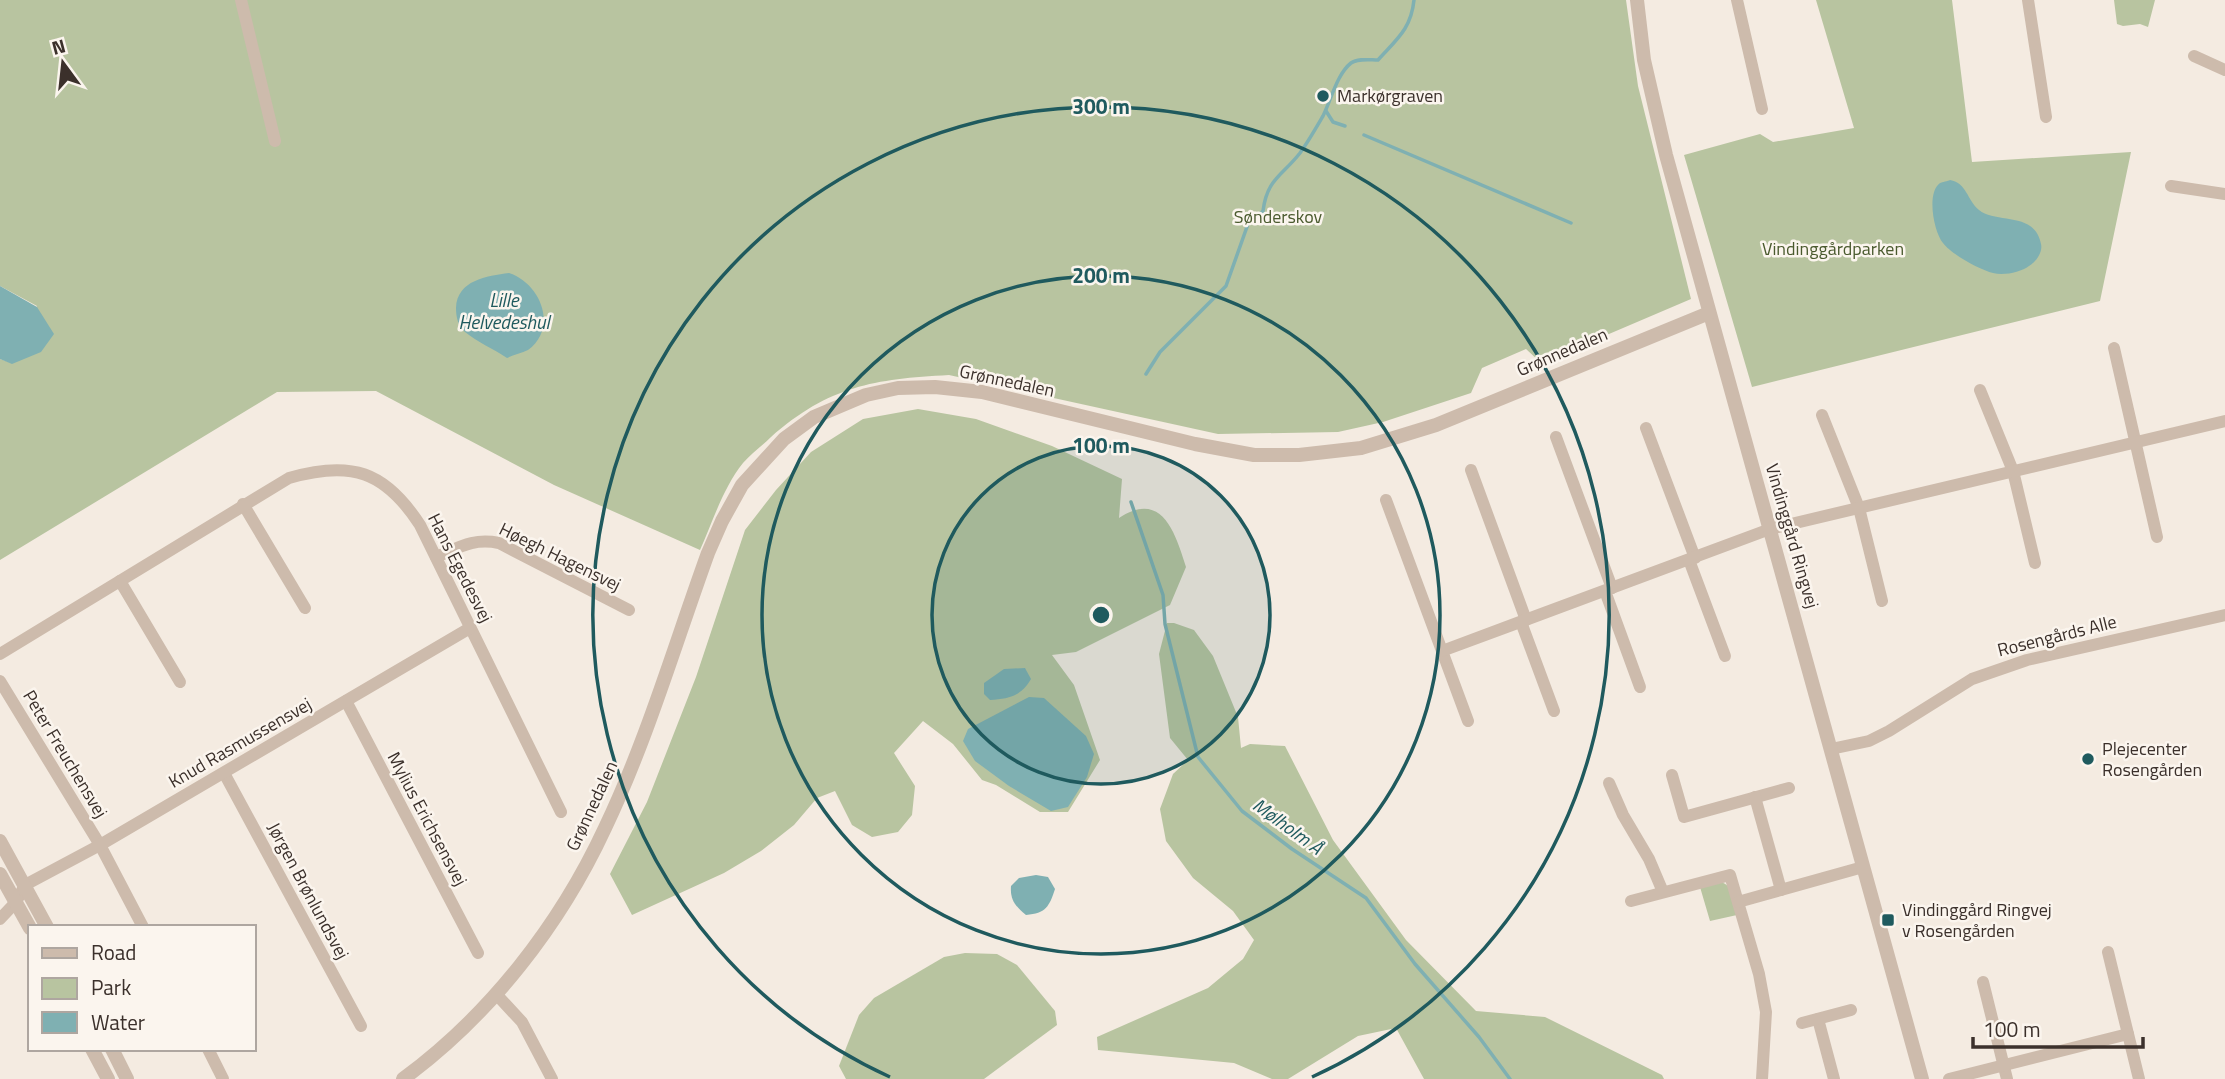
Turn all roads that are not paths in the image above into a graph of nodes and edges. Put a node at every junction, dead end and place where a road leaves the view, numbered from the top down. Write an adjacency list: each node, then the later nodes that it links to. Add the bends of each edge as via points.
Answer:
1 (241, 0): 9 (street)
2 (1637, 0): 12 (street, Vindinggård Ringvej, via 1650,92)
3 (1737, 0): 7 (street)
4 (2028, 0): 8 (street)
5 (2194, 56): 6 (street)
6 (2225, 70)
7 (1762, 109)
8 (2046, 117)
9 (275, 141)
10 (2171, 186): 11 (street)
11 (2225, 194)
12 (1709, 313): 25 (street, Vindinggård Ringvej); 71 (street, Grønnedalen, via 1436,425 1361,448 1254,455 982,392 935,387 866,395 814,417 764,459 742,485 722,521 605,829 555,918)
13 (2114, 348): 19 (street)
14 (1980, 390): 21 (street)
15 (1822, 415): 24 (street)
16 (2225, 421): 19 (street)
17 (1647, 428): 28 (street)
18 (1556, 438): 31 (street)
19 (2136, 442): 21 (street); 26 (street)
20 (1471, 470): 36 (street)
21 (2013, 471): 24 (street); 29 (street)
22 (1386, 500): 38 (street)
23 (243, 504): 27 (street, Hans Egedesvej, via 289,478 316,470 366,475 405,502); 30 (street, Hans Egedesvej); 33 (street)
24 (1859, 508): 25 (street); 32 (street)
25 (1770, 529): 28 (street); 47 (street, Vindinggård Ringvej)
26 (2157, 537)
27 (436, 557): 34 (street, Høegh Hagensvej, via 469,542 499,543); 37 (street, Hans Egedesvej)
28 (1692, 559): 31 (street); 40 (street)
29 (2035, 564)
30 (120, 580): 39 (street, Hans Egedesvej); 42 (street)
31 (1608, 590): 36 (street); 43 (street)
32 (1882, 601)
33 (305, 608)
34 (629, 610)
35 (2225, 615): 47 (street, Rosengårds Alle, via 2001,668 1949,692 1879,736)
36 (1524, 621): 38 (street); 45 (street)
37 (470, 628): 44 (street, Knud Rasmussensvej); 53 (street, Hans Egedesvej)
38 (1442, 651): 46 (street)
39 (0, 654)
40 (1725, 656)
41 (0, 681): 55 (street, Peter Freuchensvej)
42 (180, 682)
43 (1640, 687)
44 (346, 701): 48 (street, Knud Rasmussensvej); 69 (street, Mylius Erichsensvej)
45 (1554, 711)
46 (1468, 722)
47 (1831, 749): 56 (street, Vindinggård Ringvej)
48 (224, 774): 55 (street, Knud Rasmussensvej); 75 (street, Jørgen Brønlundsvej)
49 (1672, 775): 52 (street, via 1684,817)
50 (1609, 783): 60 (street, via 1623,815 1643,834)
51 (1788, 788): 52 (street)
52 (1755, 797): 59 (street)
53 (561, 812)
54 (0, 841): 58 (street)
55 (100, 845): 58 (street, Knud Rasmussensvej); 67 (street, Peter Freuchensvej)
56 (1863, 867): 59 (street); 88 (street, Vindinggård Ringvej)
57 (0, 874): 62 (street)
58 (25, 885): 62 (street); 66 (street)
59 (1781, 890): 63 (street)
60 (1663, 892): 61 (street); 63 (street, via 1730,875)
61 (1631, 901)
62 (16, 902): 64 (street); 65 (street)
63 (1738, 902): 86 (street, via 1766,1013)
64 (0, 919)
65 (28, 925)
66 (46, 925)
67 (142, 925)
68 (2108, 952): 76 (street)
69 (478, 953)
70 (1983, 982): 80 (street)
71 (496, 994): 84 (street, Grønnedalen, via 448,1043); 85 (street, via 522,1022)
72 (1851, 1010): 73 (street)
73 (1818, 1018): 74 (street); 87 (street)
74 (1802, 1023)
75 (361, 1026)
76 (2127, 1034): 80 (street); 91 (street)
77 (93, 1051): 81 (street)
78 (113, 1051): 82 (street)
79 (209, 1051): 83 (street)
80 (2003, 1065): 89 (street); 90 (street)
81 (108, 1079)
82 (127, 1079)
83 (223, 1079)
84 (403, 1079)
85 (552, 1079)
86 (1762, 1079)
87 (1835, 1079)
88 (1922, 1079)
89 (1949, 1079)
90 (2007, 1079)
91 (2139, 1079)

